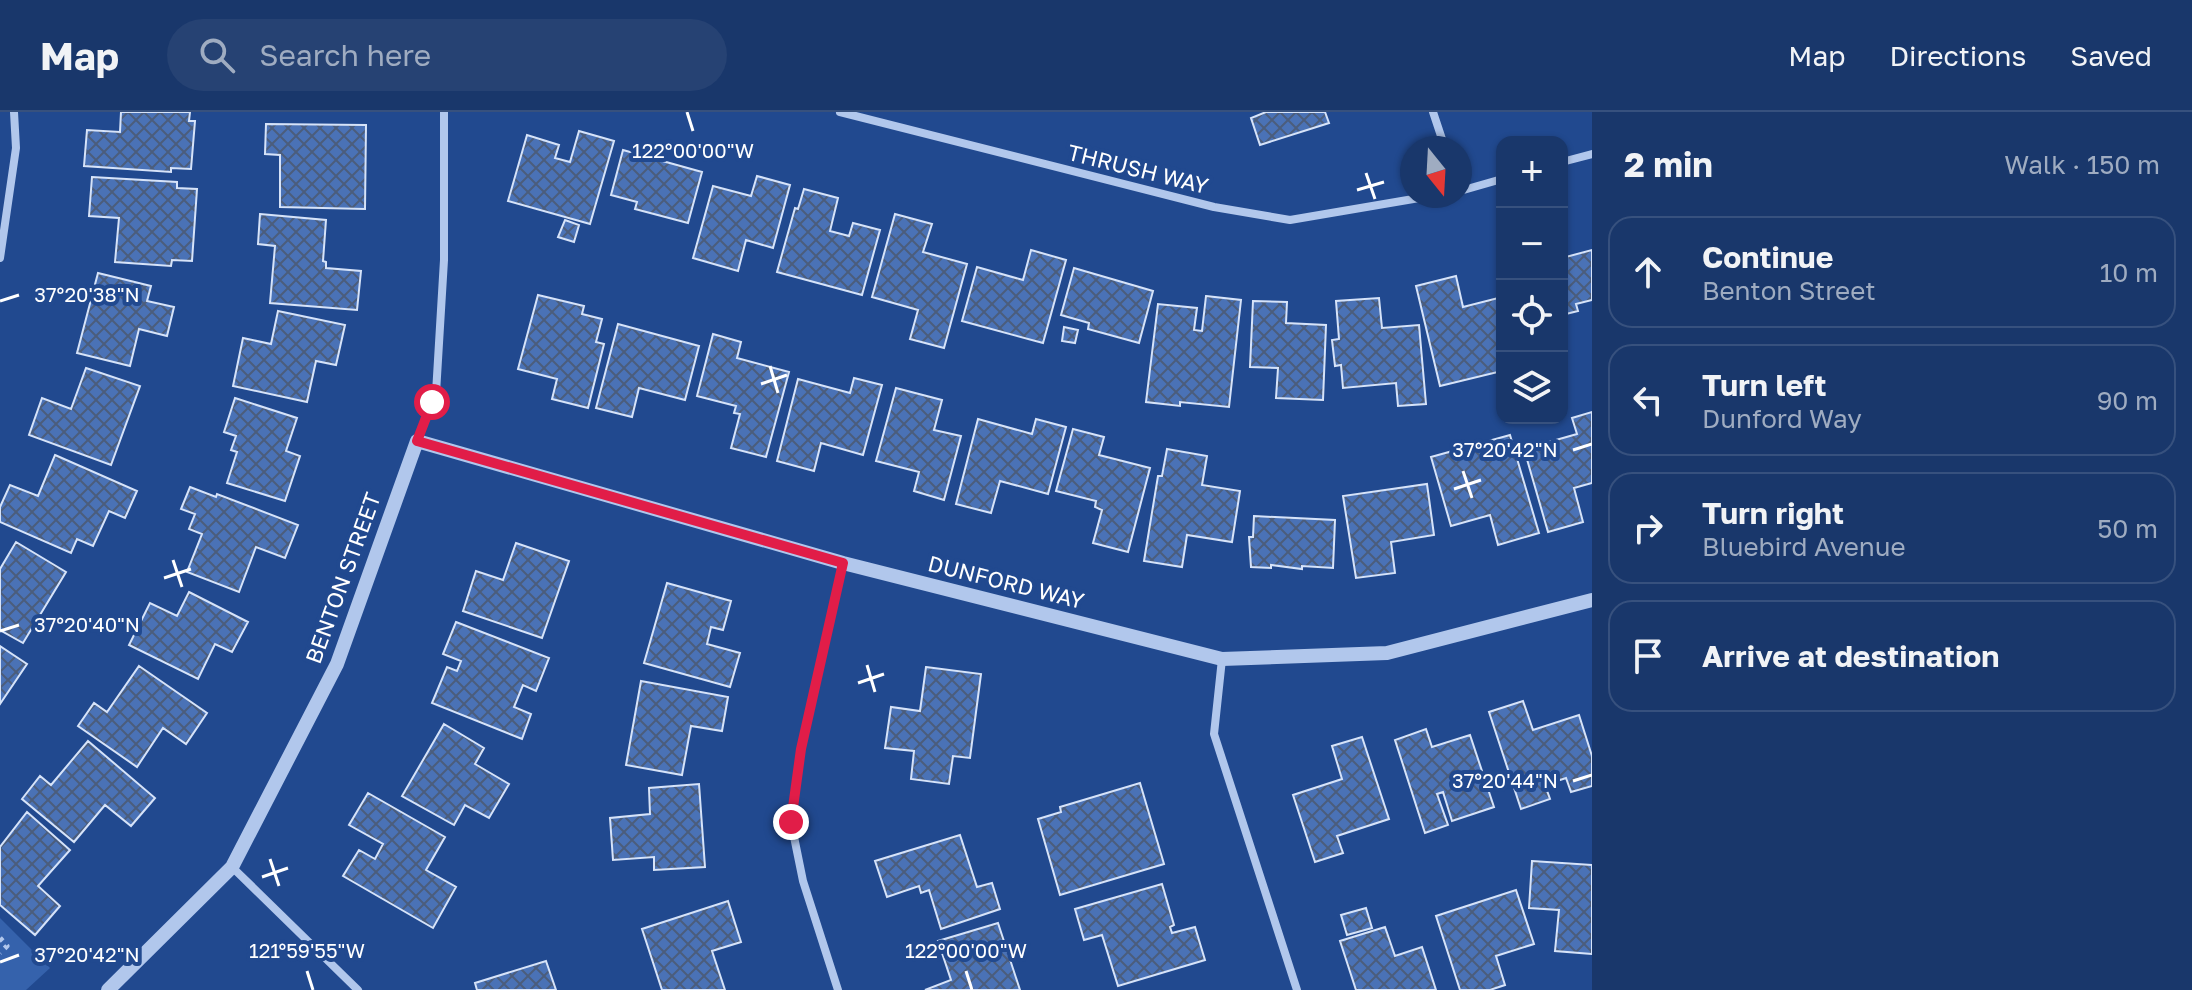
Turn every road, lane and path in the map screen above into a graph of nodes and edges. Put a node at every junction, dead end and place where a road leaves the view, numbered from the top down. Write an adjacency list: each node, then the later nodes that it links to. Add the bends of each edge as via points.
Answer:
1 (14, 112): 11 (street, via 16,148)
2 (444, 112): 12 (street, BENTON STREET, via 444,260 436,393)
3 (840, 112): 10 (street, THRUSH WAY, via 1214,207 1290,220)
4 (1433, 112): 5 (street)
5 (1441, 136)
6 (1592, 154): 7 (street)
7 (1568, 160)
8 (1496, 181): 9 (street)
9 (1472, 188)
10 (1400, 201)
11 (0, 258)
12 (417, 441): 13 (street, DUNFORD WAY); 16 (street, BENTON STREET, via 337,664)
13 (843, 563): 15 (street, DUNFORD WAY); 21 (street, via 801,749 791,822 803,881)
14 (1592, 600): 15 (street, DUNFORD WAY, via 1387,653)
15 (1222, 659): 22 (street, via 1214,734)
16 (232, 867): 19 (street, BENTON STREET); 20 (street)
17 (0, 938): 18 (path, via 7,946)
18 (0, 953)
19 (108, 990)
20 (358, 990)
21 (838, 990)
22 (1297, 990)

